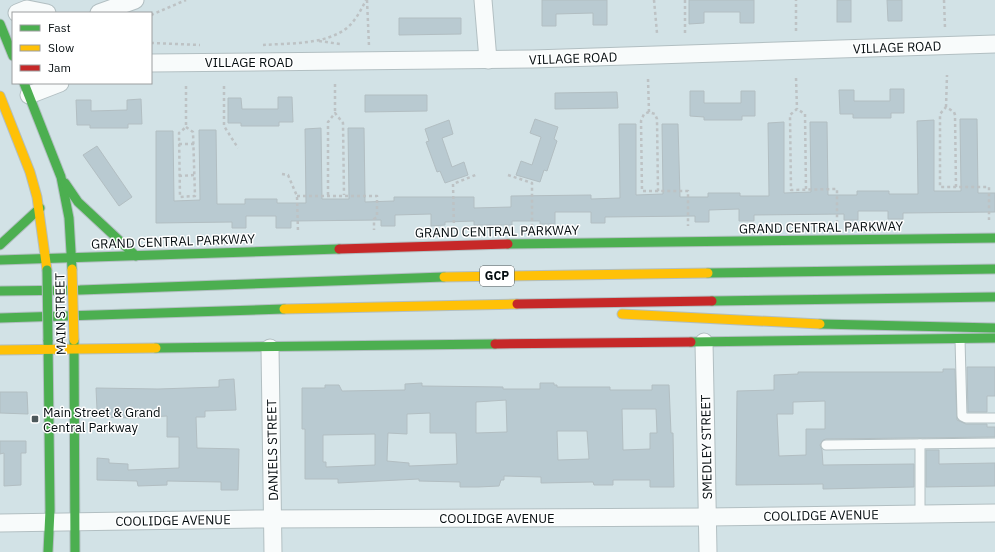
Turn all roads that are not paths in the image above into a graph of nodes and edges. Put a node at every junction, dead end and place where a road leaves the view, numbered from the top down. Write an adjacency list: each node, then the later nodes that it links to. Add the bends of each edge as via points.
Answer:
1 (135, 0): 5 (street)
2 (483, 0): 11 (street)
3 (20, 12): 4 (street, via 27,9)
4 (43, 12)
5 (102, 12)
6 (12, 14): 7 (street)
7 (0, 20)
8 (0, 24): 10 (main road)
9 (995, 44): 11 (street, VILLAGE ROAD)
10 (12, 54)
11 (488, 60): 12 (street, VILLAGE ROAD)
12 (152, 63)
13 (54, 84): 14 (street)
14 (27, 89): 16 (main road, MAIN STREET)
15 (0, 96): 17 (main road, MAIN STREET, via 30,172)
16 (61, 177): 20 (main road, via 78,202); 21 (main road, MAIN STREET, via 69,218)
17 (40, 208): 19 (main road); 22 (main road, MAIN STREET)
18 (995, 238): 20 (main road, GRAND CENTRAL PARKWAY, via 447,245)
19 (0, 245)
20 (136, 256): 21 (main road, GRAND CENTRAL PARKWAY)
21 (72, 258): 22 (main road, GRAND CENTRAL PARKWAY); 38 (main road, MAIN STREET, bridge)
22 (46, 259): 23 (main road, GRAND CENTRAL PARKWAY); 37 (main road, MAIN STREET, bridge)
23 (0, 260)
24 (995, 269): 25 (main road, GCP, via 413,277)
25 (0, 291)
26 (995, 297): 27 (main road, GCP)
27 (497, 304): 28 (main road); 30 (main road, GCP)
28 (596, 312)
29 (611, 313): 31 (main road, via 794,323)
30 (0, 318)
31 (995, 328)
32 (960, 338): 33 (main road); 34 (main road); 39 (lane, via 962,416)
33 (995, 338)
34 (704, 342): 35 (main road); 45 (street, SMEDLEY STREET)
35 (270, 348): 38 (main road); 46 (street, DANIELS STREET)
36 (0, 350): 37 (main road)
37 (48, 350): 38 (main road); 47 (main road, MAIN STREET)
38 (74, 350): 48 (main road, MAIN STREET)
39 (995, 418)
40 (995, 443): 41 (lane)
41 (920, 444): 42 (lane); 44 (lane)
42 (826, 445)
43 (995, 513): 44 (street, COOLIDGE AVENUE)
44 (920, 514): 45 (street, COOLIDGE AVENUE)
45 (707, 517): 46 (street, COOLIDGE AVENUE); 53 (street, SMEDLEY STREET)
46 (273, 519): 48 (street, COOLIDGE AVENUE); 52 (street, DANIELS STREET)
47 (50, 522): 48 (street, COOLIDGE AVENUE); 49 (street, COOLIDGE AVENUE); 50 (main road, MAIN STREET)
48 (76, 522): 51 (main road, MAIN STREET)
49 (0, 523)
50 (48, 552)
51 (75, 552)
52 (273, 552)
53 (708, 552)

